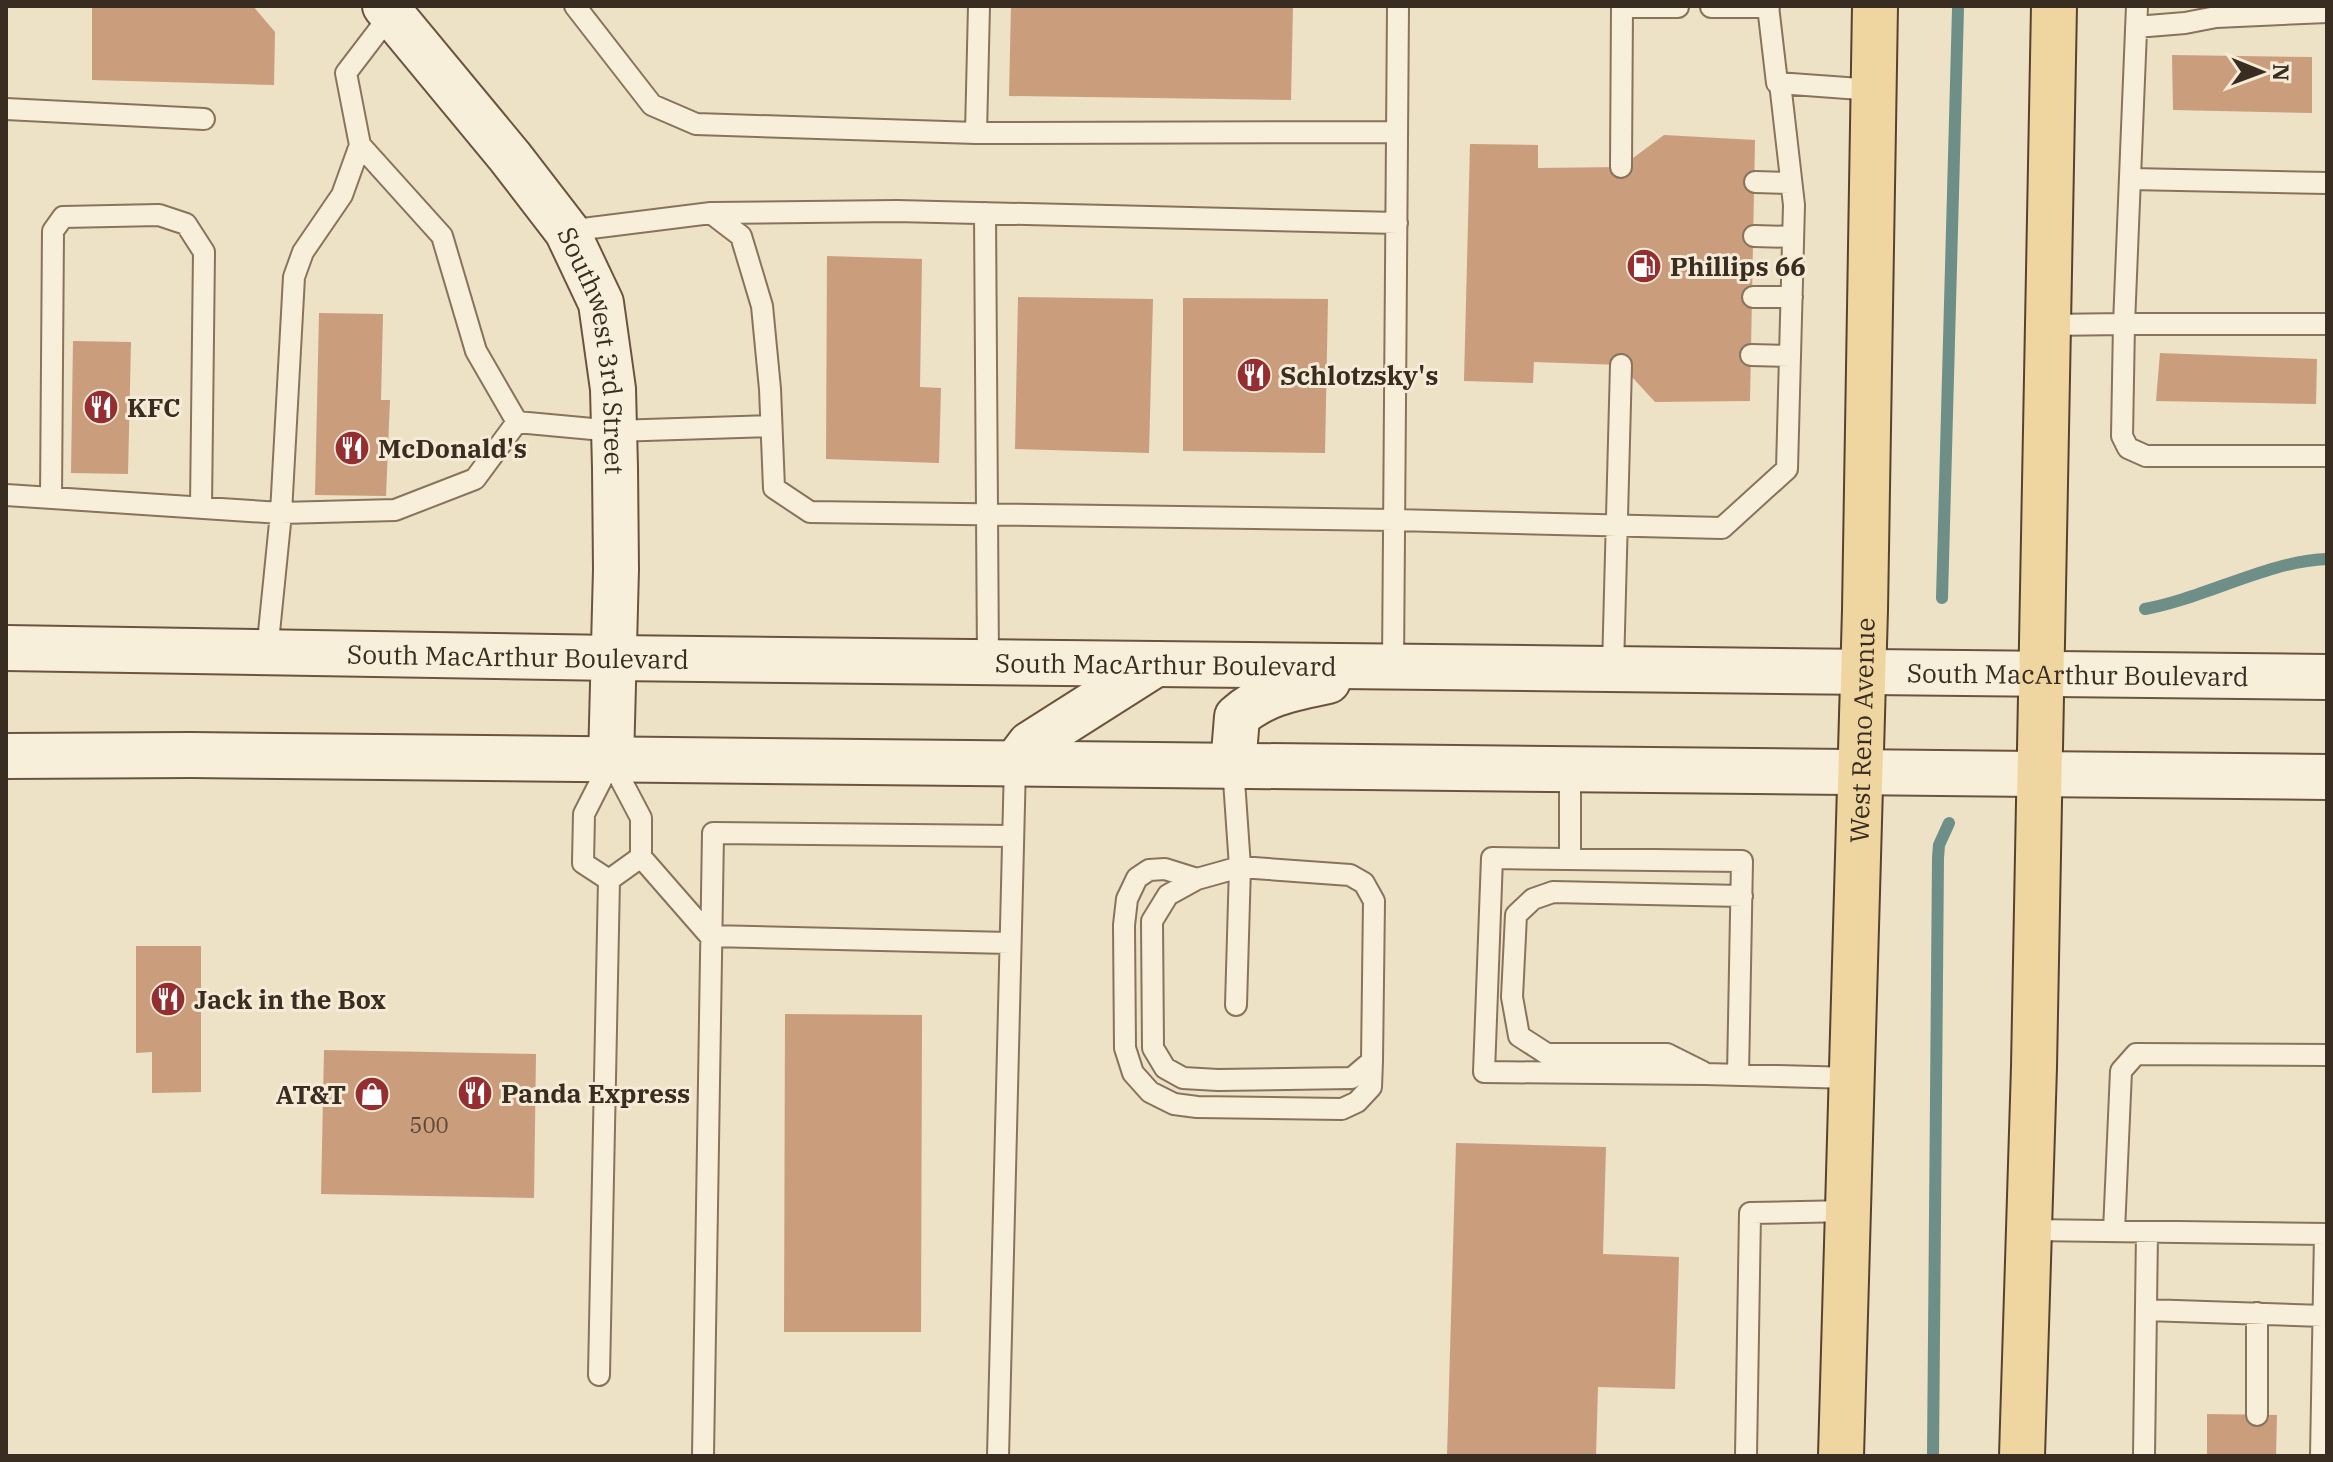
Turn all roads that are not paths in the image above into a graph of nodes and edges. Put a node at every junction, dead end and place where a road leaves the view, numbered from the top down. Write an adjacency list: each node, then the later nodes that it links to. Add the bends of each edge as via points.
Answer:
1 (575, 6): 18 (lane, via 652,105 696,124)
2 (979, 6): 18 (lane)
3 (1398, 6): 17 (lane)
4 (1875, 6): 14 (main road, West Reno Avenue)
5 (2054, 6): 35 (main road)
6 (1622, 7): 7 (lane); 20 (lane)
7 (1678, 7)
8 (1711, 7): 9 (lane)
9 (1768, 7): 13 (lane)
10 (388, 10): 19 (lane, via 346,73); 28 (main road, Southwest 3rd Street)
11 (2327, 12): 12 (lane, via 2185,23)
12 (2137, 16): 21 (lane)
13 (1780, 83): 14 (lane); 23 (lane)
14 (1874, 90): 57 (main road, West Reno Avenue)
15 (6, 109): 16 (lane)
16 (204, 119)
17 (1397, 132): 18 (lane); 27 (lane)
18 (976, 133)
19 (360, 145): 39 (lane, via 442,236 476,351); 46 (lane, via 342,195 303,252 294,277)
20 (1621, 167)
21 (2131, 179): 24 (lane); 33 (lane)
22 (1755, 182): 23 (lane)
23 (1791, 183): 30 (lane)
24 (2327, 183)
25 (711, 213): 26 (lane); 28 (lane); 40 (lane, via 741,236 762,306)
26 (985, 213): 27 (lane); 47 (lane)
27 (1397, 223): 48 (lane)
28 (567, 231): 41 (main road, Southwest 3rd Street, via 601,303)
29 (1754, 236): 30 (lane)
30 (1793, 237): 32 (lane)
31 (1753, 297): 32 (lane)
32 (1792, 297): 37 (lane)
33 (2124, 324): 34 (lane); 35 (lane); 42 (lane, via 2122,436 2128,448 2146,456)
34 (2327, 324)
35 (2048, 325): 58 (main road)
36 (1751, 355): 37 (lane)
37 (1790, 356): 49 (lane, via 1787,469 1722,528)
38 (1621, 365): 49 (lane)
39 (517, 422): 41 (lane); 46 (lane, via 475,479 421,500 395,510)
40 (771, 426): 41 (lane); 47 (lane, via 774,488 810,512)
41 (614, 431): 52 (main road, Southwest 3rd Street)
42 (2327, 456)
43 (6, 495): 44 (lane)
44 (51, 497): 45 (lane); 45 (lane, via 53,231 63,217 159,215 186,224 204,252)
45 (201, 507): 46 (lane)
46 (281, 513): 51 (lane)
47 (986, 514): 48 (lane); 53 (lane)
48 (1394, 520): 49 (lane); 55 (lane)
49 (1615, 525): 56 (lane)
50 (6, 648): 51 (main road, South MacArthur Boulevard)
51 (267, 652): 52 (main road, South MacArthur Boulevard)
52 (614, 658): 53 (main road, South MacArthur Boulevard); 61 (main road, Southwest 3rd Street)
53 (988, 662): 54 (main road, South MacArthur Boulevard)
54 (1156, 664): 55 (main road, South MacArthur Boulevard); 62 (main road, via 1030,744)
55 (1393, 666): 56 (main road, South MacArthur Boulevard); 63 (main road, via 1272,694 1250,705 1237,717)
56 (1613, 668): 57 (main road, South MacArthur Boulevard)
57 (1863, 671): 58 (main road, South MacArthur Boulevard); 65 (main road, West Reno Avenue)
58 (2042, 674): 59 (main road, South MacArthur Boulevard); 66 (main road)
59 (2327, 677)
60 (6, 756): 61 (main road)
61 (611, 761): 62 (main road); 69 (lane, via 641,818); 73 (lane, via 584,814 583,863)
62 (1015, 764): 63 (main road); 68 (lane)
63 (1233, 766): 64 (main road); 71 (lane)
64 (1570, 769): 65 (main road); 70 (lane)
65 (1861, 771): 66 (main road); 82 (main road, West Reno Avenue)
66 (2039, 774): 67 (main road); 84 (main road)
67 (2327, 777)
68 (1012, 836): 75 (lane, via 713,833); 76 (lane)
69 (641, 857): 73 (lane); 75 (lane)
70 (1570, 858): 74 (lane, via 1742,861); 80 (lane, via 1492,858 1484,1072)
71 (1240, 867): 72 (lane); 77 (lane); 79 (lane, via 1350,875 1364,883 1374,901)
72 (1197, 879): 79 (lane, via 1168,895 1152,921 1153,1048 1165,1068 1183,1078 1218,1080 1352,1078); 79 (lane, via 1149,870 1137,878 1127,899 1125,1048 1133,1073 1150,1092 1174,1104 1197,1107 1342,1109 1371,1087)
73 (609, 880): 91 (lane)
74 (1742, 896): 80 (lane, via 1553,892 1533,899 1516,915 1512,997 1519,1036 1547,1054 1667,1054); 81 (lane)
75 (710, 936): 76 (lane); 93 (lane)
76 (1009, 943): 94 (lane)
77 (1236, 1005)
78 (2327, 1055): 85 (lane, via 2136,1054 2121,1071)
79 (1372, 1061)
80 (1705, 1074): 81 (lane)
81 (1738, 1075): 82 (lane)
82 (1852, 1078): 83 (main road, West Reno Avenue)
83 (1849, 1211): 95 (lane, via 1750,1213); 96 (main road, West Reno Avenue)
84 (2028, 1230): 85 (lane); 97 (main road)
85 (2114, 1231): 86 (lane)
86 (2147, 1232): 87 (lane); 88 (lane)
87 (2326, 1234): 90 (lane)
88 (2146, 1310): 89 (lane); 98 (lane)
89 (2257, 1313): 90 (lane); 92 (lane)
90 (2323, 1316): 99 (lane)
91 (599, 1375)
92 (2257, 1415)
93 (703, 1456)
94 (998, 1456)
95 (1746, 1456)
96 (1841, 1456)
97 (2022, 1456)
98 (2144, 1456)
99 (2321, 1456)

